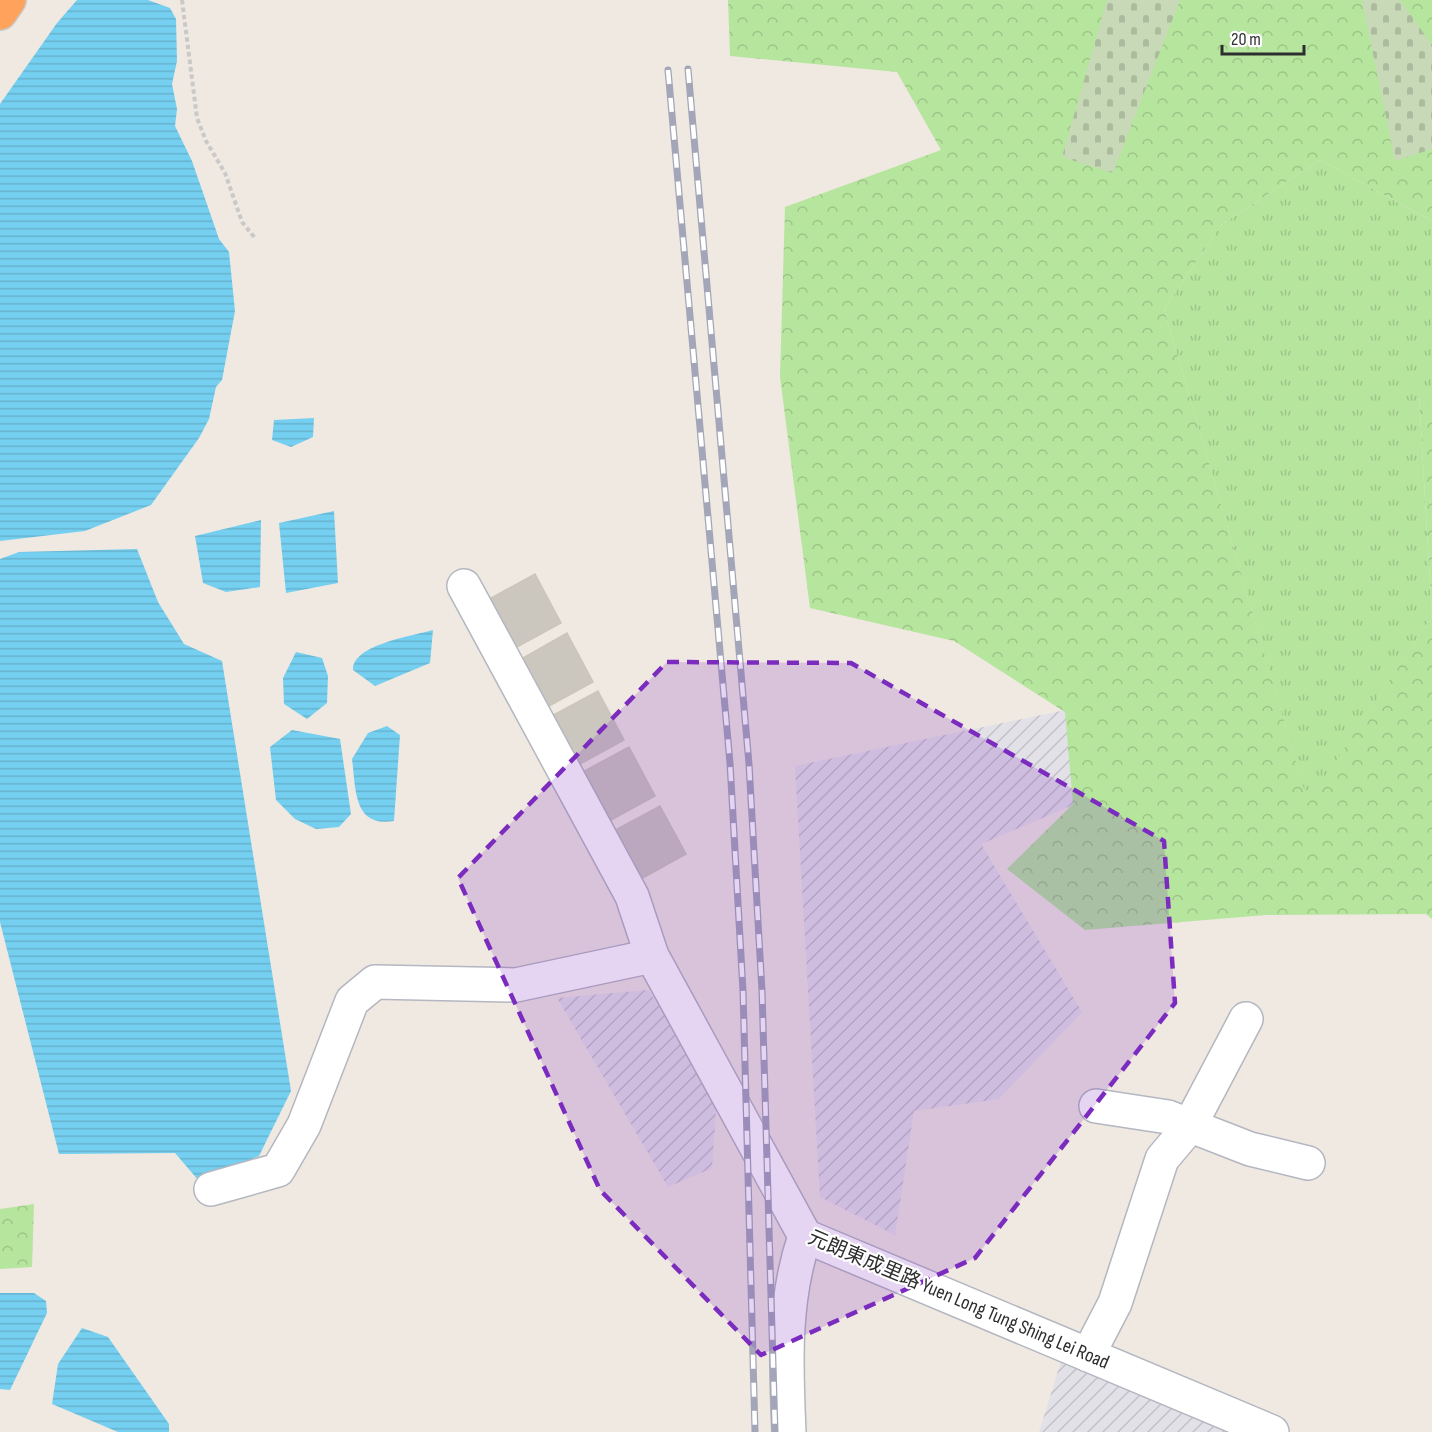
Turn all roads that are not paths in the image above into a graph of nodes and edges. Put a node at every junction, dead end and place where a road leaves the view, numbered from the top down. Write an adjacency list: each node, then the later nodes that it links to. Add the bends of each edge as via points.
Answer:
1 (9, 0): 2 (highway)
2 (0, 13)
3 (464, 586): 4 (street, 元朗東成里路 Yuen Long Tung Shing Lei Road, via 632,896)
4 (652, 956): 9 (street, via 516,986 375,982 352,1001 304,1125 278,1170); 10 (street, 元朗東成里路 Yuen Long Tung Shing Lei Road)
5 (1246, 1019): 7 (street)
6 (1096, 1106): 7 (street, via 1168,1117)
7 (1189, 1127): 8 (street, via 1250,1149); 11 (street, via 1162,1159 1115,1303)
8 (1308, 1162)
9 (211, 1189)
10 (805, 1236): 11 (street, 元朗東成里路 Yuen Long Tung Shing Lei Road); 12 (street, via 793,1270 786,1353)
11 (1088, 1355): 13 (street, 元朗東成里路 Yuen Long Tung Shing Lei Road)
12 (789, 1432)
13 (1272, 1432)

